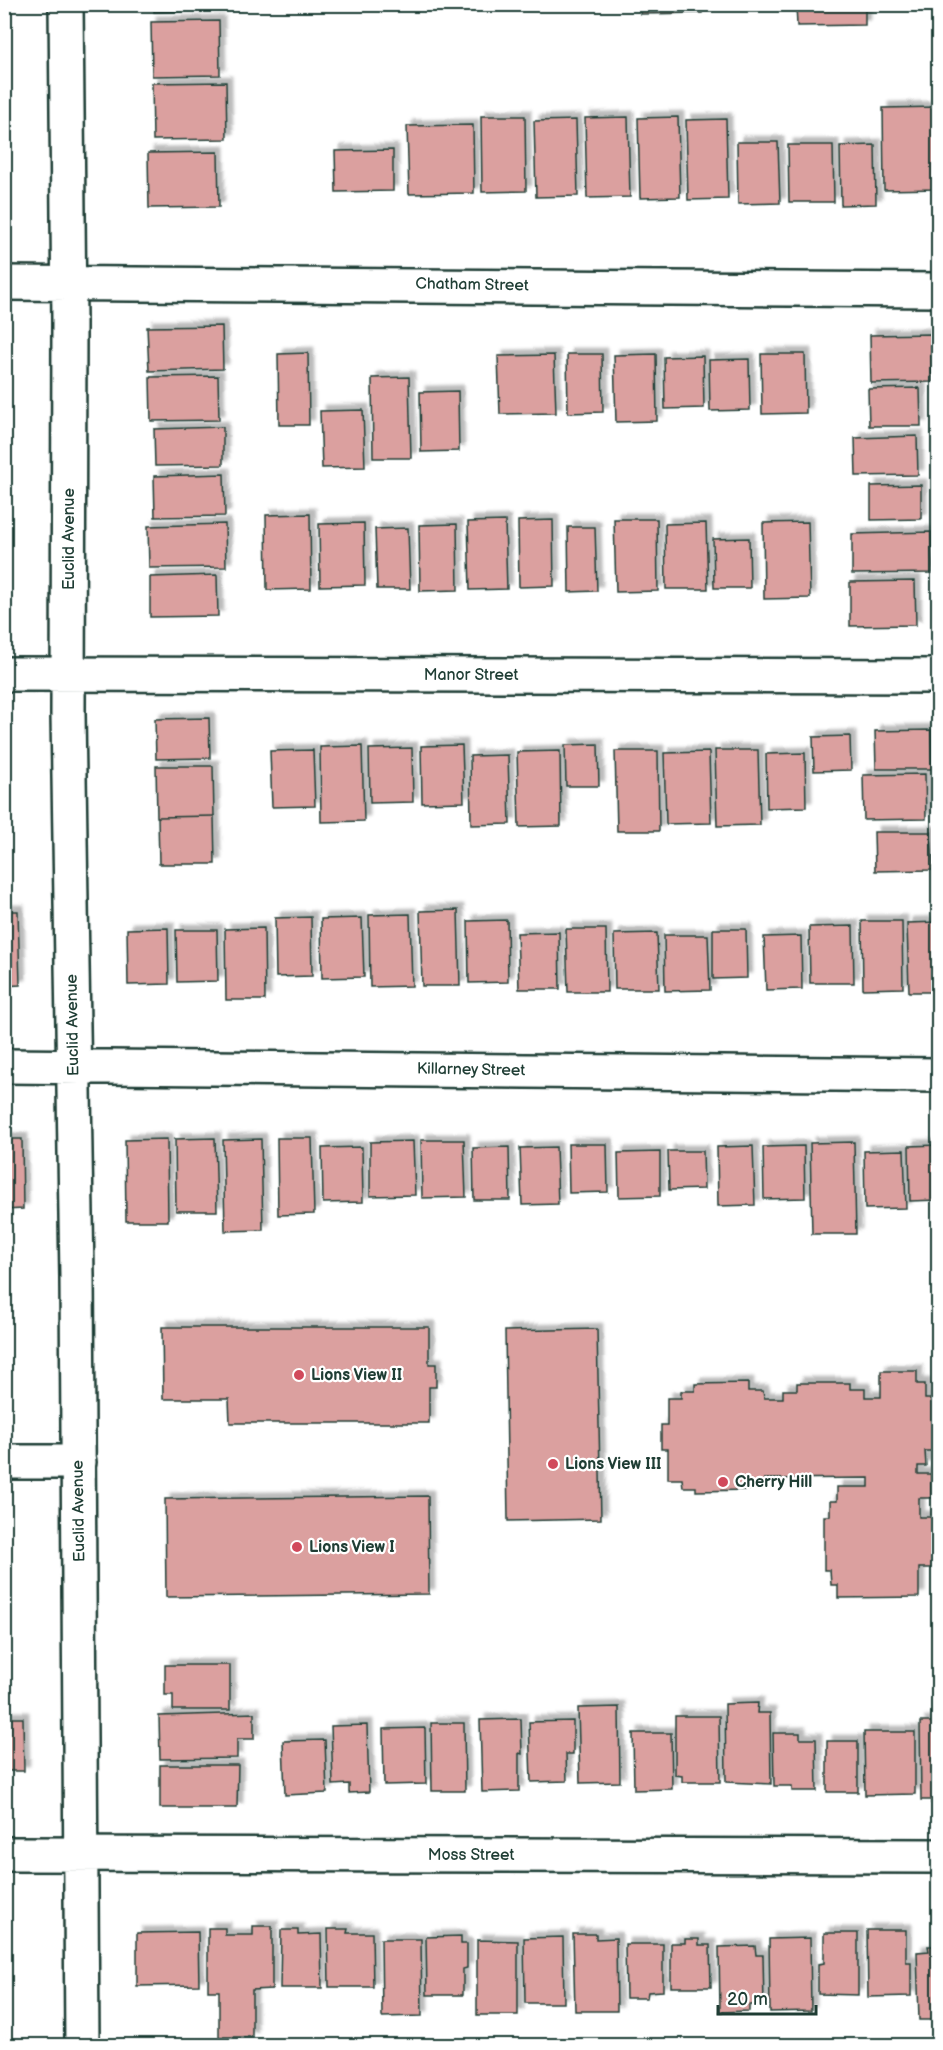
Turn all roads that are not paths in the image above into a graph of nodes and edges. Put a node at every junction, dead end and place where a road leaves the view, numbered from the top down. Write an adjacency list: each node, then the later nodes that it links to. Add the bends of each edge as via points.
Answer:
1 (66, 4): 3 (street, Euclid Avenue)
2 (4, 283): 3 (street, Chatham Street)
3 (69, 283): 4 (street, Chatham Street); 6 (street, Euclid Avenue)
4 (939, 290)
5 (4, 674): 6 (street, Manor Street)
6 (68, 674): 7 (street, Manor Street); 9 (street, Euclid Avenue)
7 (939, 676)
8 (4, 1066): 9 (street, Killarney Street)
9 (73, 1066): 10 (street, Killarney Street); 12 (street, Euclid Avenue)
10 (939, 1075)
11 (4, 1462): 12 (street)
12 (78, 1462): 14 (street, Euclid Avenue)
13 (4, 1854): 14 (street, Moss Street)
14 (82, 1855): 15 (street, Moss Street); 16 (street, Euclid Avenue)
15 (939, 1856)
16 (82, 2046)

